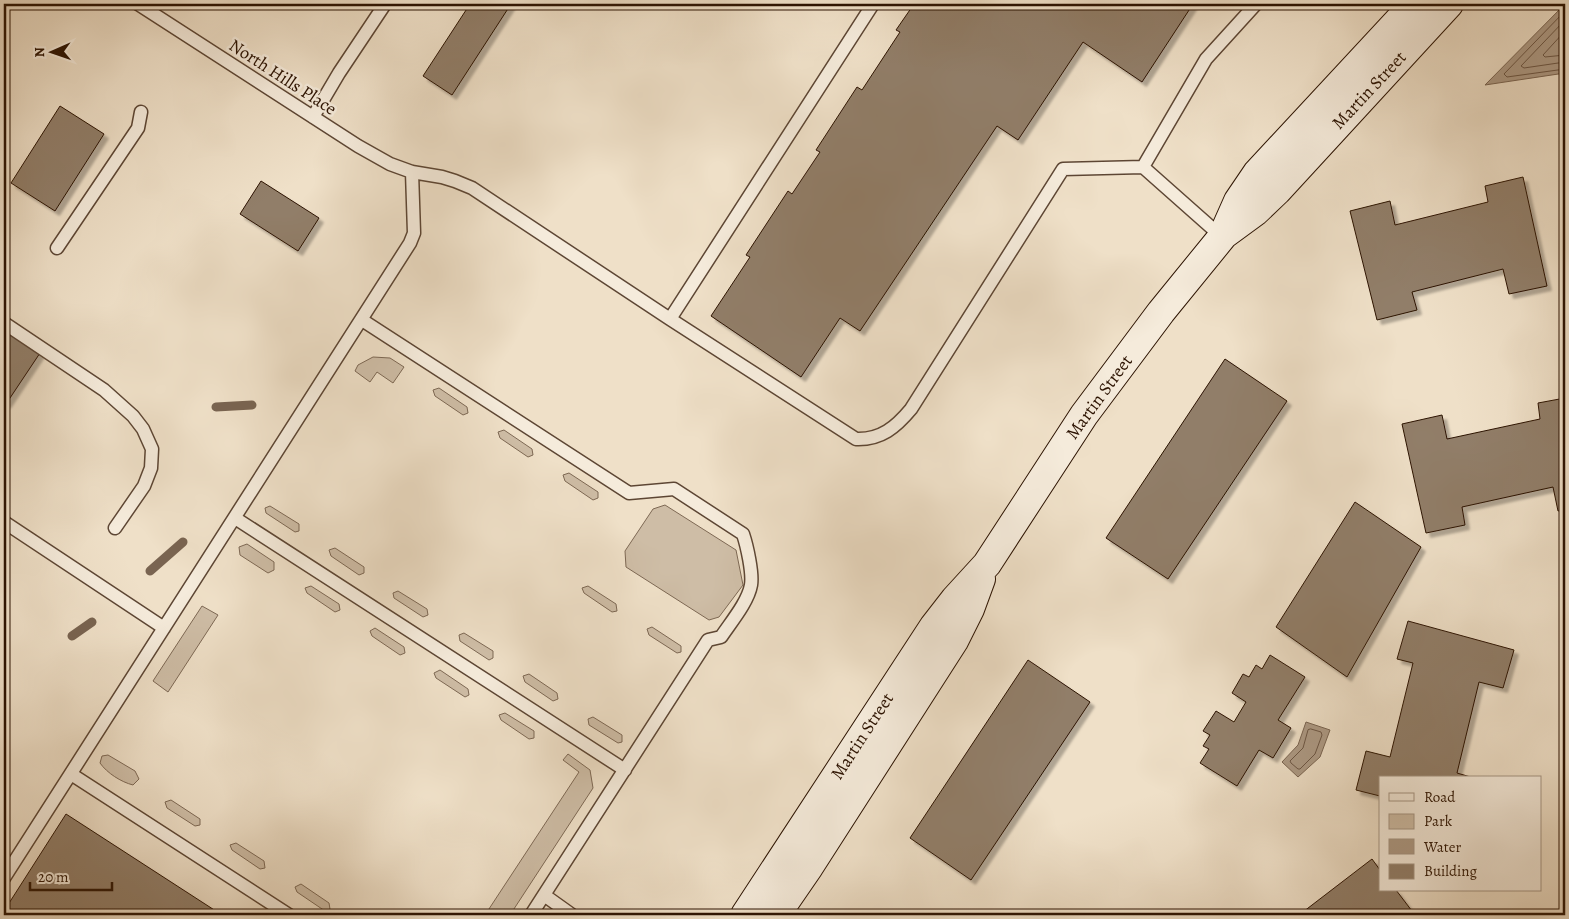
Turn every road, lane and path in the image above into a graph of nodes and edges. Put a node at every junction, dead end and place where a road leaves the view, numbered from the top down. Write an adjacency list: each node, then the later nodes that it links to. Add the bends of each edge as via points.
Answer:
1 (138, 4): 8 (lane, North Hills Place)
2 (385, 4): 8 (lane)
3 (873, 4): 13 (lane)
4 (1256, 4): 9 (lane, via 1206,59)
5 (1414, 4): 11 (street, Martin Street, via 1257,173 1238,200)
6 (1449, 4): 11 (street, Martin Street, via 1277,191)
7 (141, 112): 12 (lane, via 138,128)
8 (313, 117): 10 (lane, North Hills Place, via 390,164)
9 (1143, 166): 11 (lane); 13 (lane, North Hills Place, via 1063,169 911,409 893,429 879,436 856,439)
10 (412, 172): 13 (lane, North Hills Place, via 442,177 472,188); 14 (lane, via 414,233)
11 (1222, 237): 19 (street, Martin Street, via 1084,415)
12 (57, 248)
13 (670, 319)
14 (362, 320): 16 (lane); 21 (lane, via 630,493 674,489 743,534 751,583 748,595 721,637 708,640)
15 (4, 324): 18 (lane, via 104,390 143,429 152,449 151,468 144,486)
16 (235, 518): 20 (lane); 21 (lane)
17 (4, 522): 20 (lane)
18 (115, 528)
19 (987, 564): 28 (street, Martin Street, via 934,626); 29 (street, Martin Street, via 954,641)
20 (164, 628): 22 (lane)
21 (625, 770): 24 (lane)
22 (71, 774): 23 (lane); 25 (lane)
23 (4, 878)
24 (544, 895): 26 (lane); 27 (lane)
25 (289, 915)
26 (532, 915)
27 (572, 915)
28 (745, 915)
29 (776, 915)

